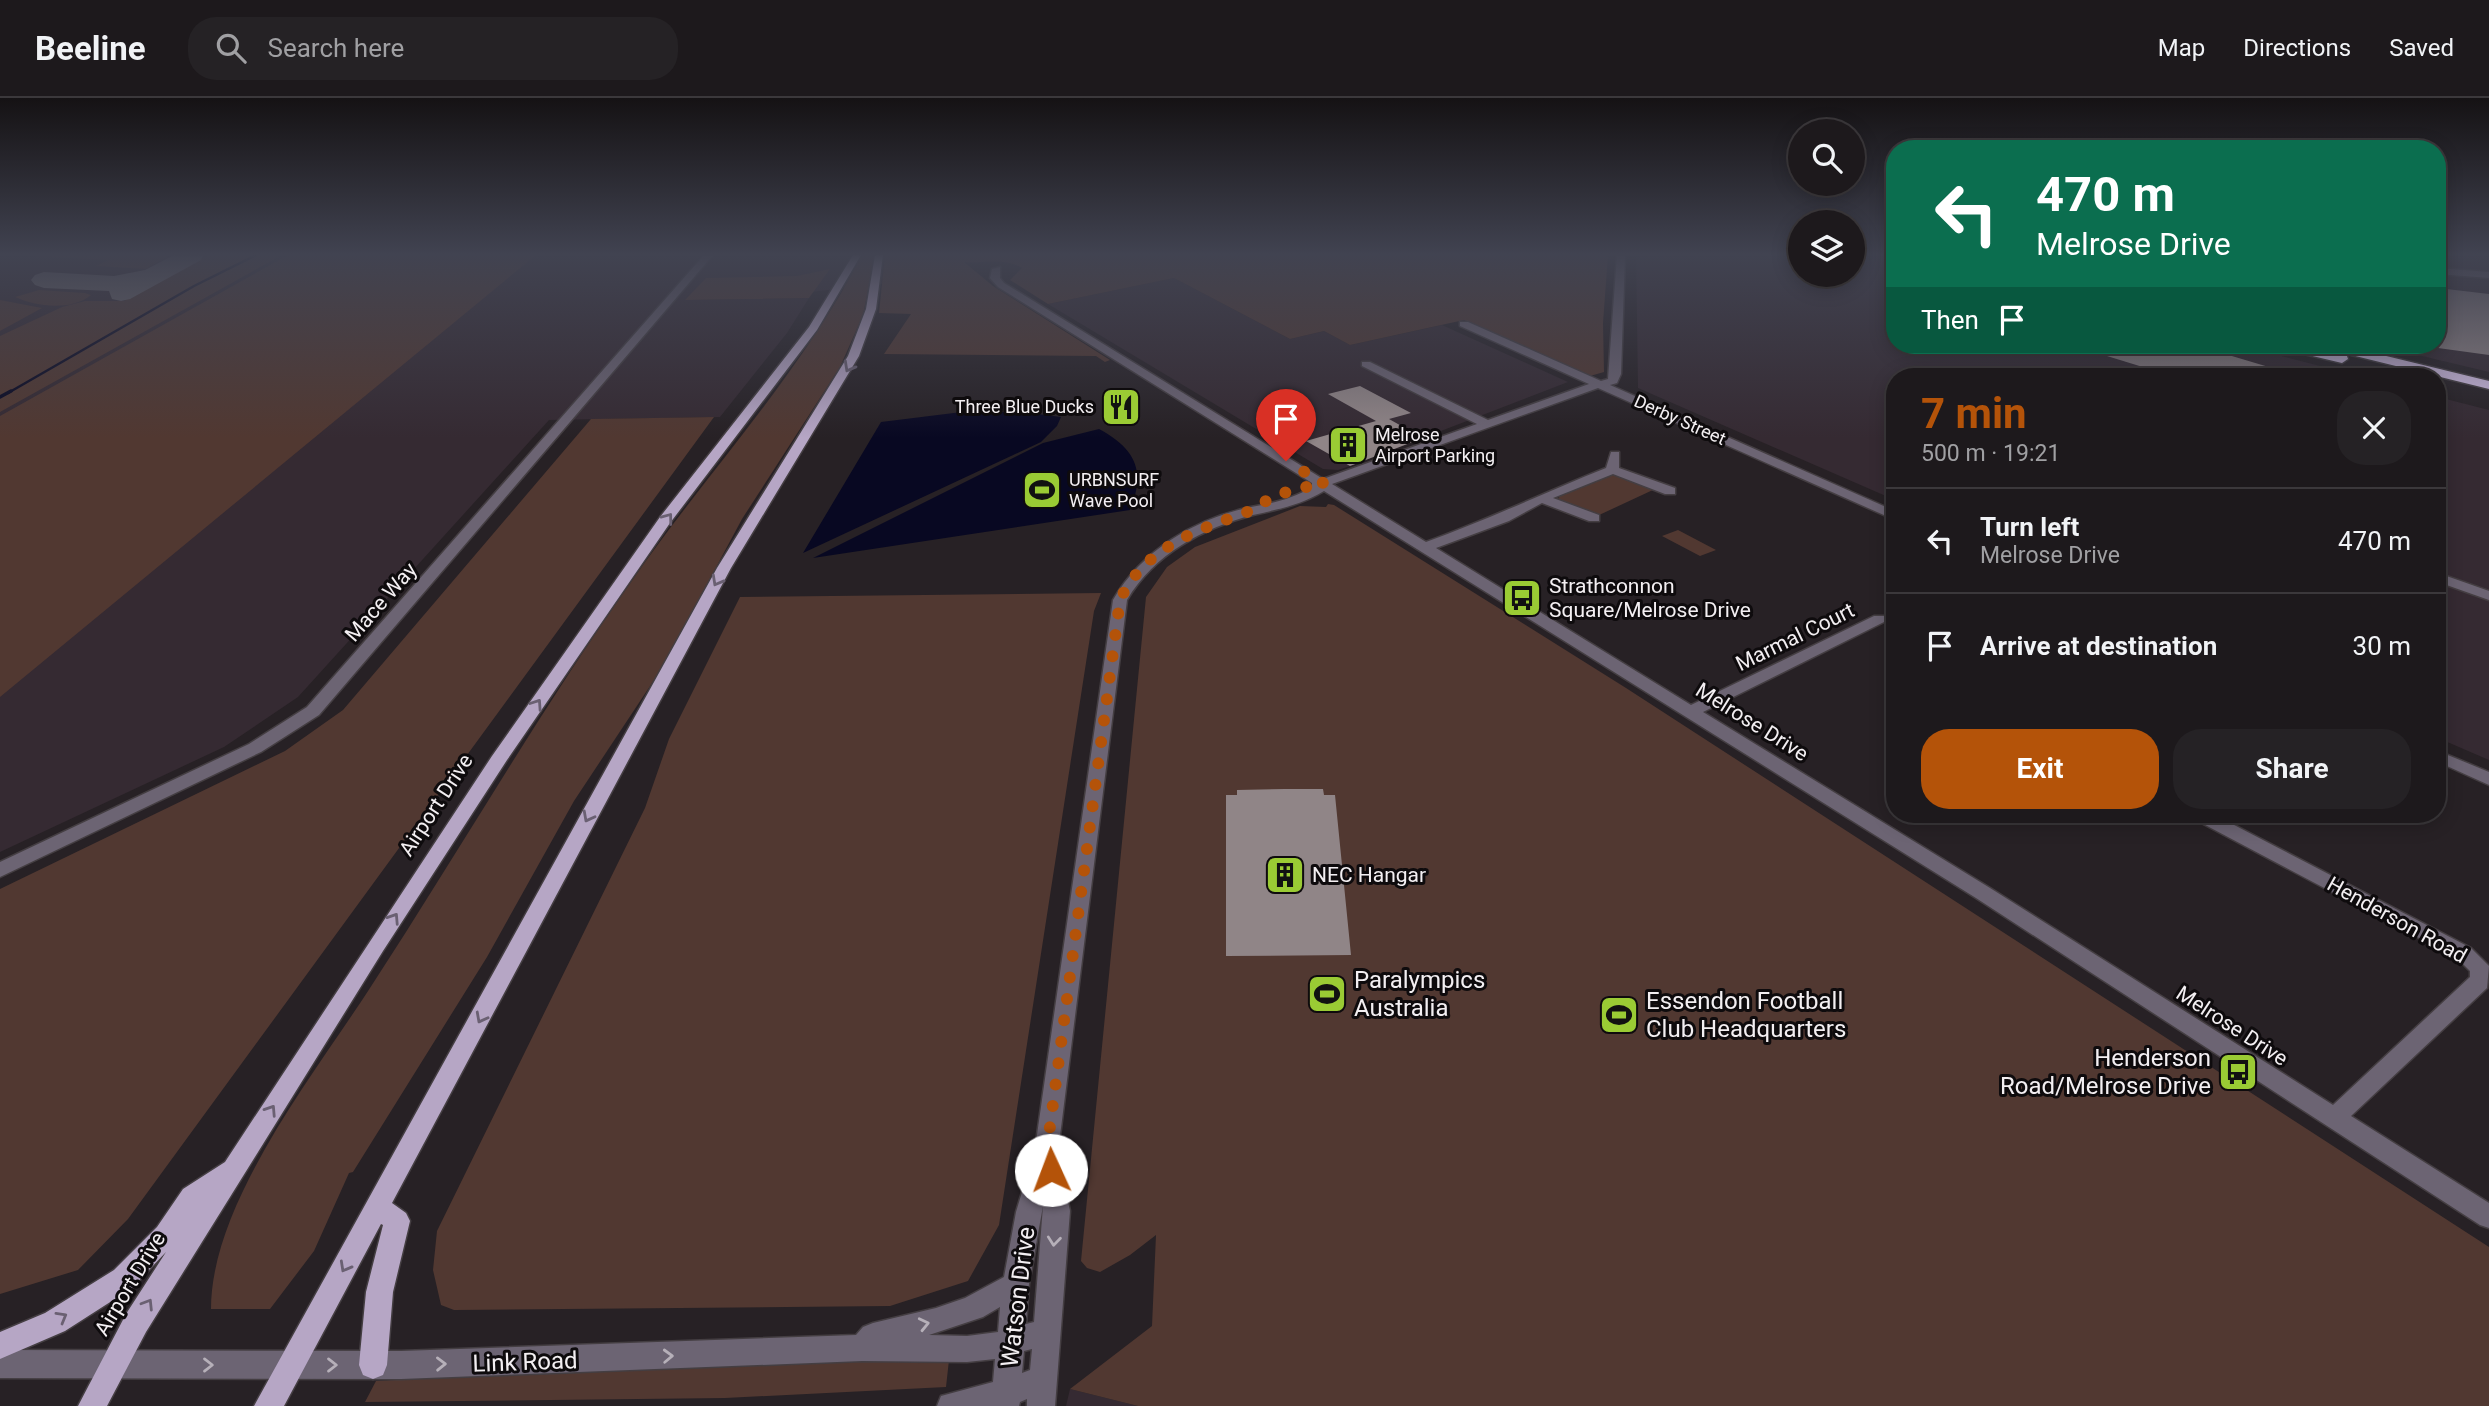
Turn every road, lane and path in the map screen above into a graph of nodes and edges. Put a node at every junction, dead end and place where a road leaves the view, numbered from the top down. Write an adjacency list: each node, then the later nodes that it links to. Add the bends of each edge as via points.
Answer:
1 (656, 316): 33 (street, Mace Way, via 313,711 255,748)
2 (820, 316): 36 (main road, Airport Drive, one-way to 2, via 565,662)
3 (870, 316): 37 (main road, one-way to 37, via 836,389 724,568)
4 (1052, 316): 20 (street, Melrose Drive)
5 (1618, 316): 13 (street, via 1616,373 1613,381)
6 (1464, 324): 13 (street, Derby Street)
7 (2319, 354): 10 (highway)
8 (2363, 354): 11 (highway)
9 (1366, 364): 17 (street)
10 (2376, 368)
11 (2420, 368)
12 (2446, 374): 14 (highway)
13 (1600, 385): 17 (street, Watson Drive); 23 (street, Derby Street)
14 (2489, 385)
15 (2446, 386): 16 (highway)
16 (2489, 397)
17 (1487, 424): 20 (street, Watson Drive)
18 (1615, 455): 19 (street)
19 (1612, 470): 21 (street); 22 (street)
20 (1325, 484): 25 (street, Melrose Drive); 35 (street, Watson Drive, via 1162,549 1132,578 1120,600)
21 (1670, 491)
22 (1543, 499): 24 (street); 25 (street)
23 (1886, 512)
24 (1594, 518)
25 (1425, 547): 29 (street, Melrose Drive)
26 (2446, 580): 27 (street)
27 (2489, 596)
28 (1878, 619): 29 (street, Marmal Court)
29 (1692, 711): 34 (street, Melrose Drive)
30 (2446, 760): 31 (street)
31 (2489, 779)
32 (2216, 823): 34 (street, Henderson Road, via 2464,953 2479,967 2479,982)
33 (0, 870)
34 (2334, 1118): 38 (street, Melrose Drive)
35 (1047, 1149): 39 (street, Watson Drive, via 1028,1212); 40 (street, Watson Drive, one-way to 40, via 1057,1211)
36 (234, 1167): 42 (main road, one-way to 36, via 55,1322 123,1279 166,1234 192,1197); 45 (main road, Airport Drive, one-way to 36, via 136,1323)
37 (378, 1208): 46 (main road, one-way to 46); 47 (main road, via 397,1221 374,1316)
38 (2489, 1217)
39 (1016, 1284): 41 (street, Watson Drive); 43 (street, one-way to 39, via 873,1336 973,1308)
40 (1047, 1332): 41 (street, Link Road); 48 (street, Watson Drive)
41 (1011, 1341): 43 (street, Link Road, via 967,1349); 49 (street, Watson Drive)
42 (0, 1346)
43 (862, 1348): 47 (street, Link Road, one-way to 43)
44 (0, 1364): 45 (street, Link Road)
45 (116, 1364): 46 (street, Link Road, one-way to 46); 50 (main road, Airport Drive)
46 (291, 1365): 47 (street, Link Road, one-way to 47); 51 (main road)
47 (373, 1365)
48 (1042, 1392): 49 (street)
49 (1006, 1399): 52 (street)
50 (92, 1406)
51 (268, 1406)
52 (951, 1406)

